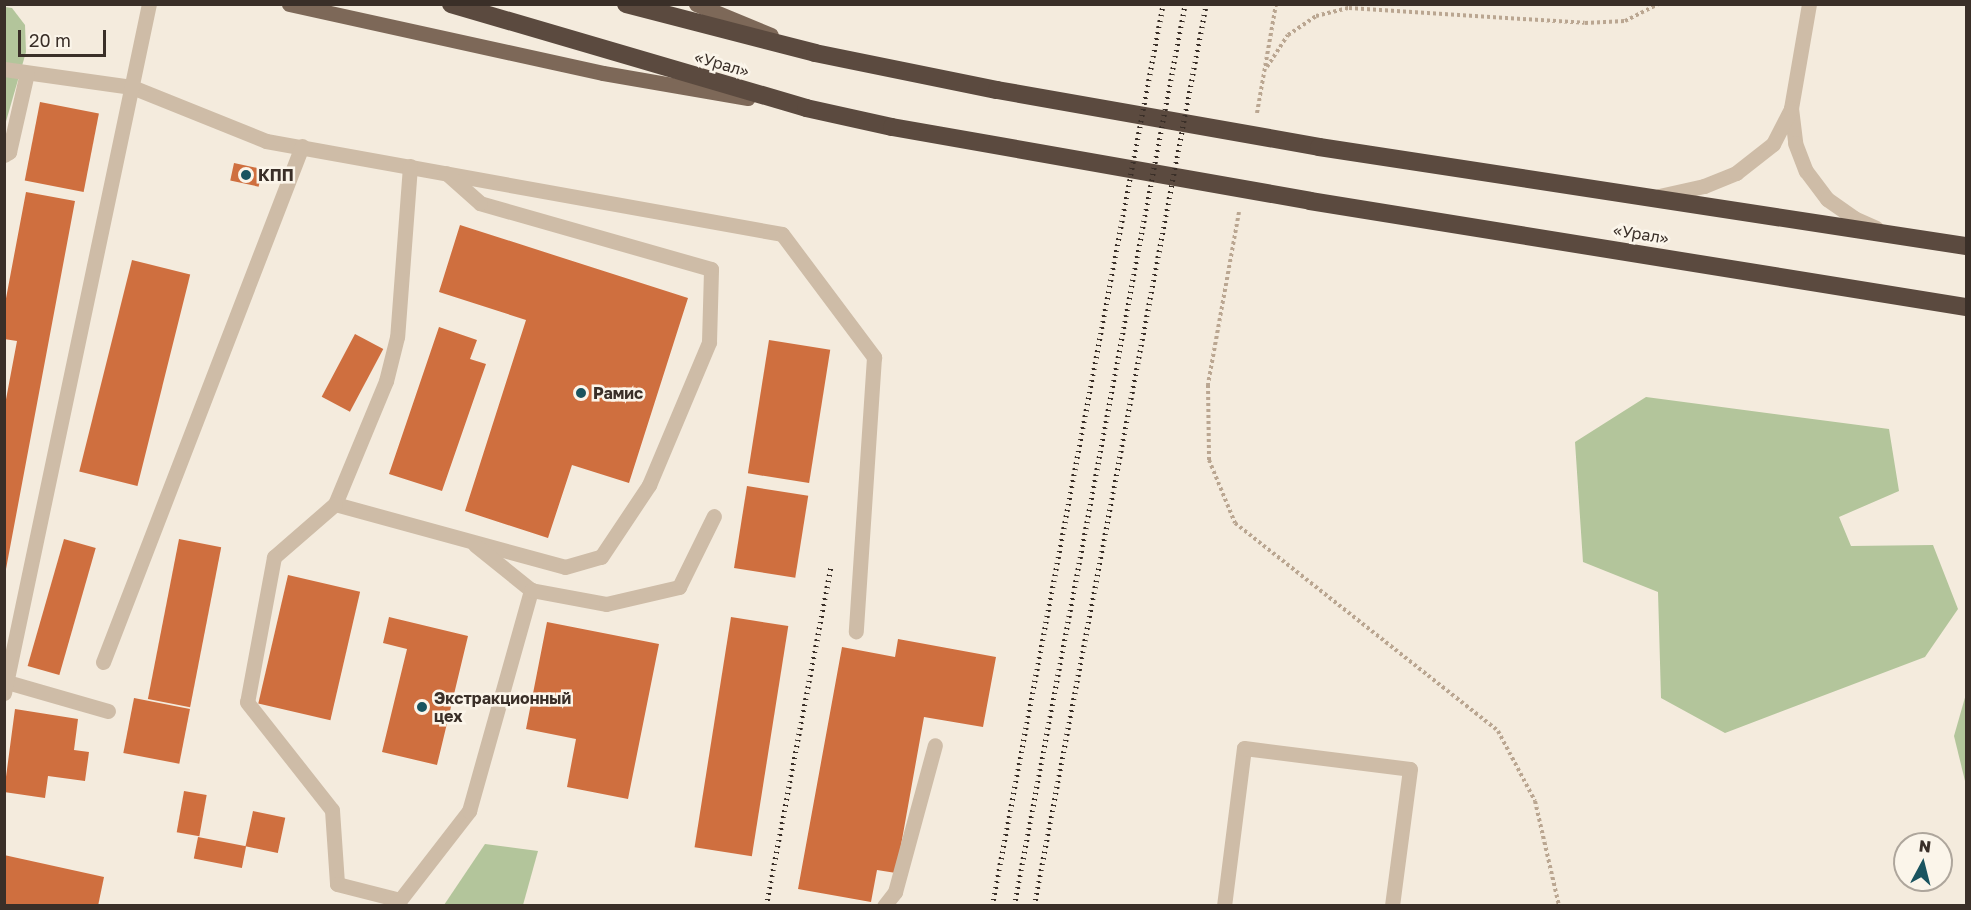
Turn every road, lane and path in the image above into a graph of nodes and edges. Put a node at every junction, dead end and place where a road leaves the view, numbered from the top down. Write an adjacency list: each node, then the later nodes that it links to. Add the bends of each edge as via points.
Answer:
1 (149, 4): 13 (lane)
2 (289, 4): 14 (main road, via 603,72)
3 (451, 4): 14 (highway, «Урал»)
4 (626, 4): 9 (highway, «Урал»)
5 (696, 4): 9 (main road)
6 (1276, 4): 11 (path)
7 (1659, 4): 11 (path, via 1625,21 1585,23 1349,8 1316,16 1288,35)
8 (1809, 4): 15 (lane)
9 (815, 53): 21 (highway, «Урал», via 997,90 1319,147)
10 (4, 69): 12 (lane)
11 (1264, 70): 16 (path)
12 (27, 73): 13 (lane); 18 (lane, via 9,152)
13 (132, 87): 17 (lane, via 266,141); 32 (lane)
14 (806, 108): 25 (highway, «Урал», via 987,146)
15 (1791, 108): 21 (lane, via 1773,144 1736,173 1692,189); 23 (lane, via 1795,143 1817,186 1854,218)
16 (1256, 117)
17 (302, 146): 19 (lane); 31 (lane)
18 (4, 155)
19 (410, 166): 20 (lane); 26 (lane, via 397,337 386,381)
20 (446, 173): 28 (lane, via 480,202 711,269 709,342 649,484 601,557 565,567); 30 (lane, via 782,234 874,357)
21 (1650, 197): 23 (highway)
22 (1239, 210): 38 (path, via 1208,385 1209,460 1234,523 1498,731 1535,801)
23 (1893, 234): 24 (highway)
24 (1966, 246)
25 (1966, 307)
26 (335, 504): 28 (lane); 29 (lane, via 274,557 247,702 332,810 337,884 400,900 469,811)
27 (714, 516): 29 (lane, via 679,587 606,604)
28 (470, 541): 29 (lane)
29 (531, 590)
30 (856, 631)
31 (103, 662)
32 (6, 688): 33 (lane)
33 (108, 711)
34 (935, 745): 35 (lane, via 895,892)
35 (884, 906)
36 (1224, 906): 37 (lane, via 1244,748 1410,769)
37 (1392, 906)
38 (1559, 906)

